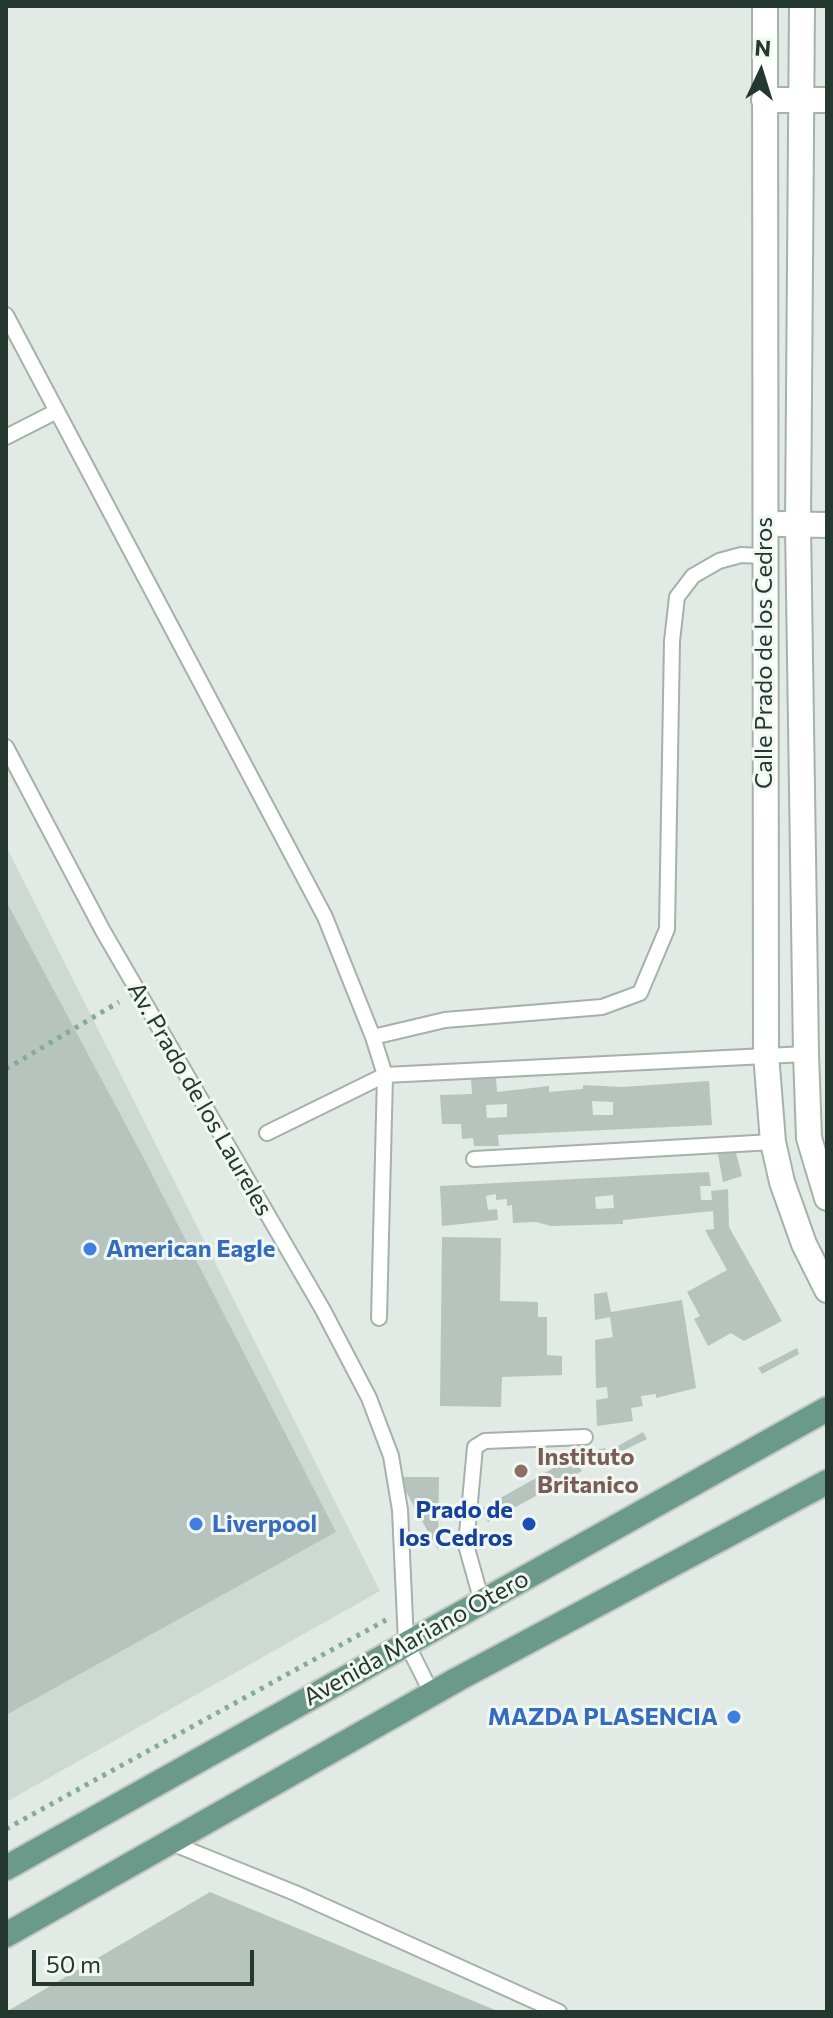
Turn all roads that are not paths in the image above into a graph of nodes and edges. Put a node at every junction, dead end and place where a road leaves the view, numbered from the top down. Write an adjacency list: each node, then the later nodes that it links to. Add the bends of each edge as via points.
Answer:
1 (765, 6): 3 (street, Calle Prado de los Cedros)
2 (802, 6): 4 (street, Calle Prado de los Cedros)
3 (764, 100): 4 (street); 9 (street, Calle Prado de los Cedros)
4 (801, 100): 5 (street); 10 (street, Calle Prado de los Cedros)
5 (827, 100)
6 (6, 315): 7 (lane)
7 (57, 411): 8 (lane); 14 (lane, via 325,917)
8 (6, 437)
9 (763, 524): 10 (street); 12 (street, Calle Prado de los Cedros)
10 (798, 525): 11 (street); 16 (street, Calle Prado de los Cedros)
11 (827, 525)
12 (763, 556): 14 (lane, via 719,561 693,576 677,597 671,657 667,929 640,993 602,1007 445,1020); 15 (street, Calle Prado de los Cedros)
13 (6, 747): 28 (lane, Av. Prado de los Laureles, via 137,991 369,1398 391,1456 400,1510)
14 (373, 1037): 17 (lane)
15 (766, 1054): 16 (lane); 17 (lane); 19 (street, Calle Prado de los Cedros)
16 (806, 1054): 21 (street, Calle Prado de los Cedros, via 809,1138)
17 (385, 1075): 18 (lane); 23 (lane)
18 (267, 1133)
19 (773, 1142): 20 (lane); 22 (street, Calle Prado de los Cedros, via 793,1213)
20 (474, 1159)
21 (827, 1198)
22 (827, 1290)
23 (379, 1318)
24 (827, 1409): 27 (main road, Avenida Mariano Otero)
25 (585, 1437): 27 (lane, via 485,1441 475,1447 466,1545)
26 (827, 1482): 29 (main road)
27 (482, 1602): 28 (main road, Avenida Mariano Otero)
28 (406, 1642): 29 (lane); 31 (main road, Avenida Mariano Otero)
29 (432, 1694): 30 (main road)
30 (169, 1842): 32 (main road); 33 (lane)
31 (6, 1868)
32 (6, 1935)
33 (559, 2012)

